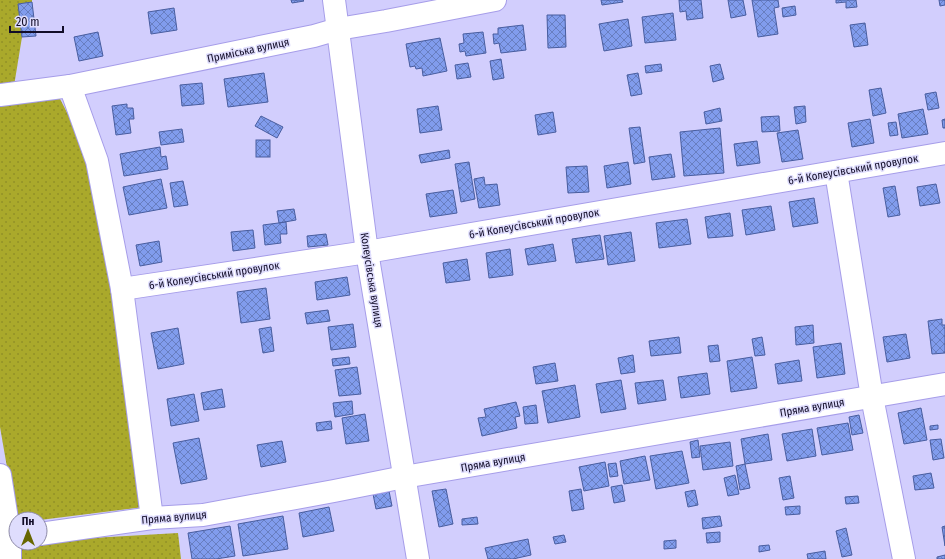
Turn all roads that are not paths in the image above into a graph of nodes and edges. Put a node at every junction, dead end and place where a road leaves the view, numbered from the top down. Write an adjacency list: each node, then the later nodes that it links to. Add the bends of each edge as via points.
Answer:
1 (334, 0): 3 (street, Колеусівська вулиця)
2 (495, 0): 3 (street, Приміська вулиця)
3 (338, 28): 4 (street, Приміська вулиця, via 314,36); 8 (street, Колеусівська вулиця)
4 (70, 86): 5 (street, Приміська вулиця); 9 (street, via 97,161)
5 (0, 95)
6 (945, 153): 7 (street, 6-й Колеусівський провулок)
7 (836, 172): 8 (street, 6-й Колеусівський провулок); 11 (street)
8 (367, 252): 9 (street, 6-й Колеусівський провулок); 13 (street, Колеусівська вулиця)
9 (122, 289): 14 (street)
10 (945, 384): 11 (street, Пряма вулиця)
11 (872, 397): 13 (street, Пряма вулиця); 18 (street)
12 (0, 475): 15 (street)
13 (404, 477): 14 (street, Пряма вулиця, via 203,515); 17 (street, Колеусівська вулиця)
14 (152, 518): 16 (street, Пряма вулиця)
15 (8, 522)
16 (48, 533)
17 (418, 559)
18 (904, 559)

